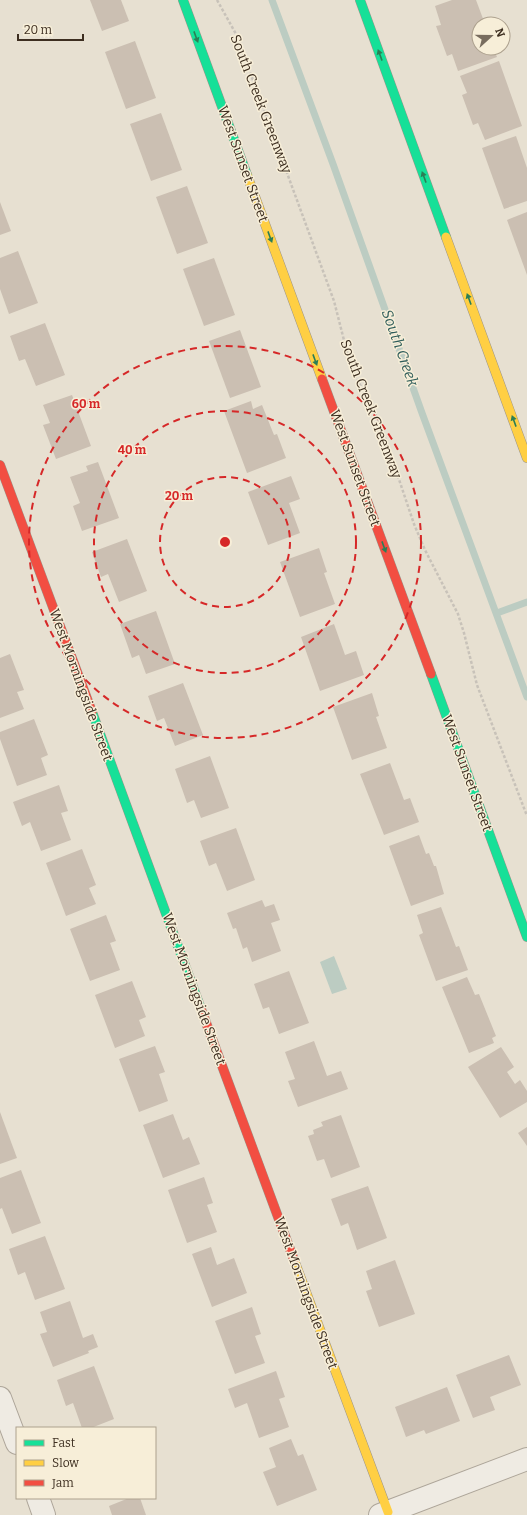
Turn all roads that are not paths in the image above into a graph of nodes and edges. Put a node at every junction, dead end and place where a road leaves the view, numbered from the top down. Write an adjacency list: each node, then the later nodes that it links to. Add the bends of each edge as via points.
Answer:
1 (183, 0): 5 (main road, West Sunset Street, one-way to 5)
2 (360, 0): 3 (main road, one-way to 2)
3 (527, 458)
4 (0, 465): 10 (main road, West Morningside Street)
5 (527, 937)
6 (0, 1398): 7 (street)
7 (16, 1440)
8 (527, 1459): 10 (street)
9 (38, 1499): 11 (street)
10 (384, 1514)
11 (44, 1515)

